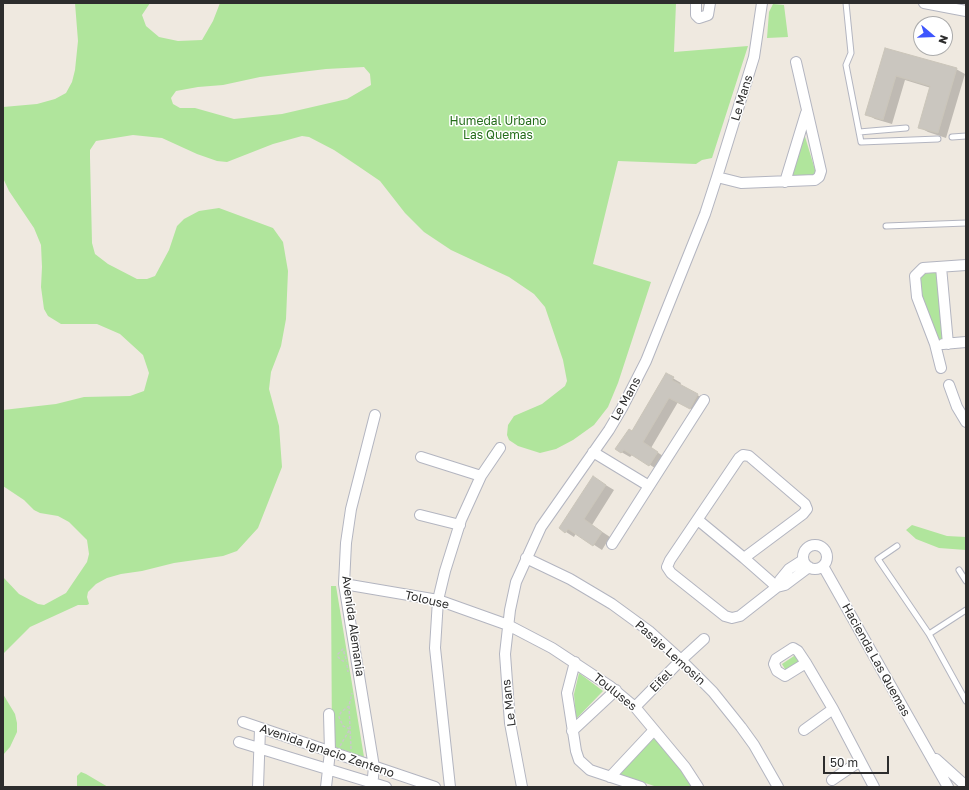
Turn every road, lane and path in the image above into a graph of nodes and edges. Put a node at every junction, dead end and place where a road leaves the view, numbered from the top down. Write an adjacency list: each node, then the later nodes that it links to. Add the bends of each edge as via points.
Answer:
1 (696, 3): 2 (street, via 696,15 699,18 708,15)
2 (710, 3)
3 (762, 3): 14 (street, Le Mans, via 754,57)
4 (846, 3): 10 (lane, via 852,52 846,65)
5 (924, 3): 6 (street)
6 (966, 11)
7 (796, 62): 8 (street)
8 (806, 112): 15 (street); 15 (street, via 821,171 815,180)
9 (906, 128): 10 (lane)
10 (859, 132): 13 (lane, via 862,142)
11 (966, 136): 12 (lane)
12 (952, 137)
13 (938, 139)
14 (717, 177): 15 (street, via 735,182); 30 (street, Le Mans, via 705,214 646,361 622,408)
15 (785, 182)
16 (966, 223): 17 (lane)
17 (886, 226)
18 (966, 265): 19 (street)
19 (941, 267): 21 (street, via 923,268 915,276 917,297); 22 (street)
20 (966, 342): 22 (street)
21 (935, 344): 22 (street); 23 (street)
22 (948, 344)
23 (941, 368)
24 (949, 385): 26 (street)
25 (704, 400): 33 (street)
26 (961, 407): 28 (street)
27 (375, 415): 45 (street, Avenida Alemania, via 351,509)
28 (966, 422)
29 (500, 448): 32 (street)
30 (593, 452): 33 (street); 39 (street, Le Mans, via 541,527)
31 (421, 457): 32 (street)
32 (481, 476): 36 (street)
33 (649, 486): 37 (street)
34 (420, 515): 36 (street)
35 (698, 520): 40 (street); 40 (street, via 738,458 743,455 749,456 805,504 806,509 803,514); 46 (street, via 670,560 667,567 671,573 725,616 732,618 740,616)
36 (460, 524): 47 (street, via 444,571)
37 (612, 544)
38 (896, 546): 50 (lane, via 878,559)
39 (526, 558): 49 (street, Le Mans, via 513,595); 52 (street, Pasaje Lemosin, via 570,579 612,604 649,631)
40 (744, 558): 46 (street)
41 (806, 563): 42 (street, via 814,569); 42 (street, Hacienda Las Quemas, via 805,550 814,545 826,552 827,557); 46 (street, via 789,569)
42 (823, 566): 73 (street, Hacienda Las Quemas)
43 (959, 570): 44 (lane)
44 (966, 581)
45 (344, 584): 47 (street, Tolouse); 76 (street, Avenida Alemania)
46 (777, 587)
47 (438, 600): 49 (street, Tolouse); 86 (street, via 435,648)
48 (966, 610): 50 (lane)
49 (508, 624): 54 (street, Touluses); 87 (street, Le Mans, via 505,654 506,687)
50 (929, 634): 59 (lane)
51 (704, 639): 52 (street, Eifel)
52 (681, 660): 61 (street, Eifel); 90 (street, Pasaje Lemosin, via 741,727)
53 (347, 661): 53 (path, via 345,655 343,649 338,657); 56 (path, via 346,669)
54 (575, 662): 58 (street, Touluses); 67 (street, via 567,692)
55 (806, 663): 62 (street)
56 (350, 674)
57 (352, 689): 60 (path)
58 (616, 690): 61 (street, Touluses); 67 (street)
59 (966, 701)
60 (349, 706): 66 (path); 66 (path, via 341,712 339,718 343,726)
61 (635, 707): 68 (street, Touluses)
62 (833, 708): 69 (street); 75 (street)
63 (328, 714): 72 (street)
64 (243, 722): 65 (street, Avenida Ignacio Zenteno)
65 (260, 728): 71 (street); 72 (street, Avenida Ignacio Zenteno)
66 (350, 729): 72 (path); 74 (path)
67 (572, 730): 78 (street, via 581,763 590,770)
68 (654, 730): 78 (street); 89 (street, Touluses)
69 (804, 730)
70 (238, 742): 71 (street, Avenida Ignacio Zenteno)
71 (259, 748): 77 (street, Avenida Ignacio Zenteno); 82 (street)
72 (333, 753): 74 (street, Avenida Ignacio Zenteno); 77 (street)
73 (930, 754): 81 (street); 92 (street, Hacienda Las Quemas)
74 (351, 759): 76 (street, Avenida Ignacio Zenteno)
75 (860, 761): 79 (street); 91 (street)
76 (374, 767): 80 (street, Avenida Alemania); 85 (street, Avenida Ignacio Zenteno)
77 (329, 770): 80 (street, Avenida Ignacio Zenteno); 83 (street)
78 (610, 777): 88 (street)
79 (832, 780)
80 (372, 785): 84 (street, Avenida Ignacio Zenteno)
81 (966, 786)
82 (258, 787)
83 (326, 787)
84 (386, 787)
85 (435, 787)
86 (450, 787)
87 (522, 787)
88 (641, 787)
89 (698, 787)
90 (778, 787)
91 (874, 787)
92 (948, 787)

